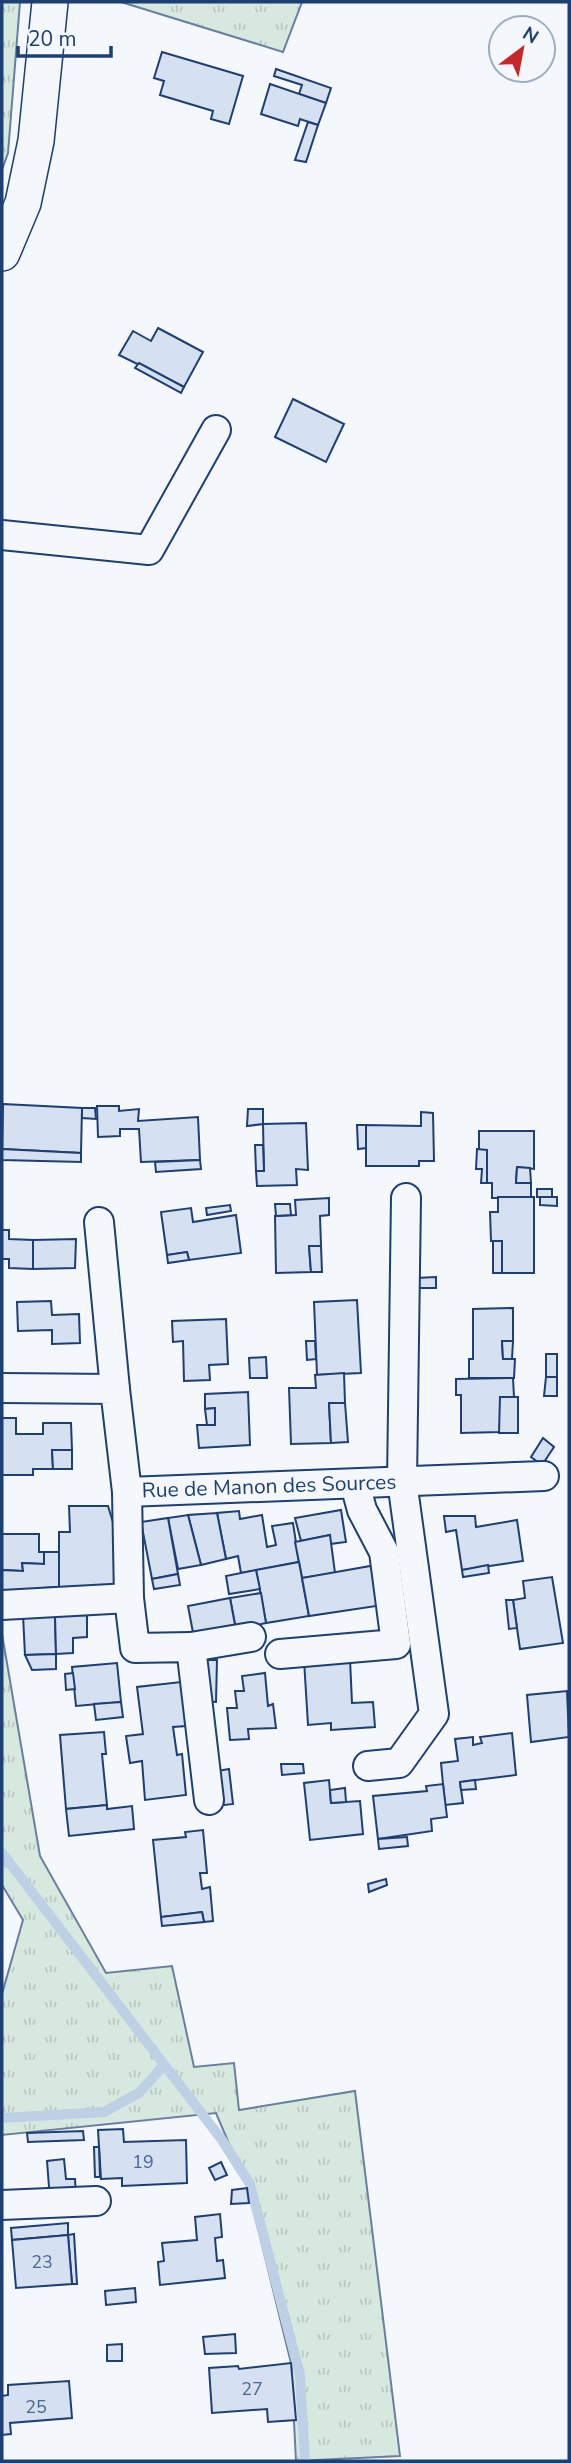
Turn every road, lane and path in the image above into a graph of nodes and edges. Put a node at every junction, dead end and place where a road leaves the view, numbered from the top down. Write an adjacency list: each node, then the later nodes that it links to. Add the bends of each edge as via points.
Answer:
1 (50, 2): 2 (street, via 36,141 23,203)
2 (9, 217): 3 (street)
3 (2, 253)
4 (216, 430): 5 (street, via 149,550)
5 (2, 535)
6 (407, 1198): 11 (street)
7 (99, 1222): 9 (street, Rue de Manon des Sources)
8 (2, 1388): 9 (street)
9 (115, 1389): 13 (street, Rue de Manon des Sources)
10 (544, 1476): 11 (street, Rue de Manon des Sources)
11 (402, 1481): 12 (street, Rue de Manon des Sources); 19 (street, via 434,1714 399,1763)
12 (355, 1484): 13 (street, Rue de Manon des Sources); 18 (street, via 362,1510 384,1552 396,1644)
13 (127, 1492): 14 (street)
14 (129, 1598): 15 (street); 17 (street, via 135,1648)
15 (2, 1605)
16 (251, 1637): 17 (street)
17 (191, 1647): 20 (street)
18 (280, 1654)
19 (368, 1766)
20 (209, 1800)
21 (96, 2201): 22 (street)
22 (2, 2206)

